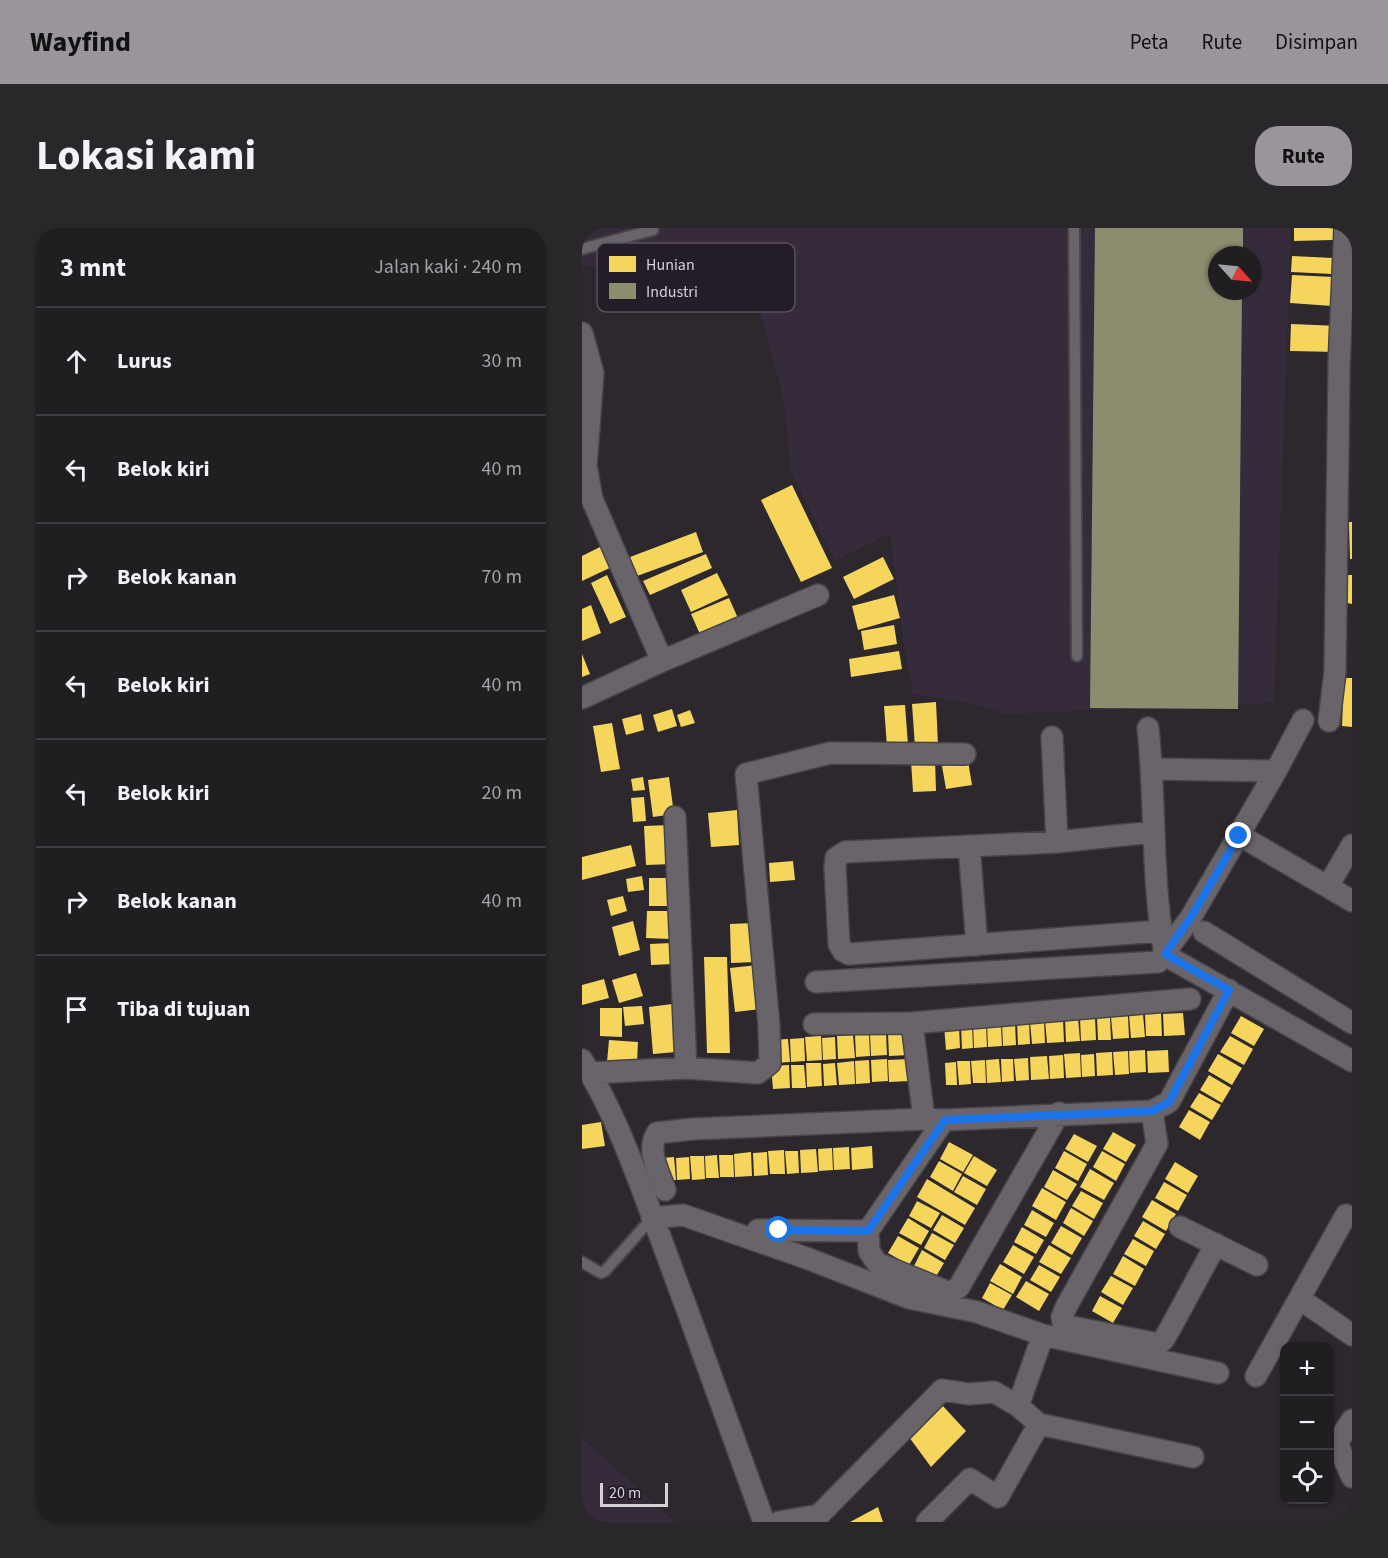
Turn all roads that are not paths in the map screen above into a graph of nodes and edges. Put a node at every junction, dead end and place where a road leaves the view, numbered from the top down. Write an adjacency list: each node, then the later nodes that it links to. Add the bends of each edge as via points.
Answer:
1 (1074, 228): 12 (lane)
2 (1345, 228): 8 (street)
3 (653, 230): 4 (lane)
4 (604, 243)
5 (597, 245): 6 (lane)
6 (582, 249)
7 (582, 333): 13 (street, via 593,373 586,466 592,499)
8 (1346, 366): 9 (street)
9 (1346, 468): 10 (street)
10 (1344, 570): 14 (street)
11 (818, 595): 13 (street)
12 (1077, 656)
13 (662, 661): 15 (street)
14 (1343, 672): 17 (street)
15 (582, 698)
16 (1303, 720): 22 (street)
17 (1329, 720)
18 (1149, 728): 21 (street)
19 (1052, 737): 26 (street)
20 (965, 754): 43 (street, via 830,753 746,774 770,1063 758,1072)
21 (1153, 770): 22 (street); 24 (street)
22 (1276, 771): 25 (street)
23 (675, 817): 43 (street)
24 (1153, 832): 26 (street); 31 (street)
25 (1239, 836): 29 (street); 34 (street)
26 (1057, 842): 28 (street)
27 (1352, 845): 29 (street)
28 (969, 846): 33 (street); 33 (street, via 845,852 836,858 839,944 849,954)
29 (1328, 886): 30 (street)
30 (1352, 901)
31 (1161, 931): 33 (street); 34 (street)
32 (1204, 932): 39 (street)
33 (977, 945)
34 (1165, 954): 35 (street, via 1158,962); 36 (street)
35 (816, 982)
36 (1229, 990): 41 (street); 44 (street, via 1169,1102)
37 (1190, 999): 38 (street)
38 (912, 1023): 40 (street); 46 (street)
39 (1352, 1023)
40 (814, 1024)
41 (1352, 1061)
42 (586, 1066): 43 (street); 49 (street, via 628,1152)
43 (687, 1068)
44 (1152, 1111): 45 (street); 53 (street, via 1157,1144 1065,1310 1063,1323 1159,1344)
45 (1059, 1113): 46 (street); 52 (street, via 956,1290 950,1293 877,1263 869,1251)
46 (934, 1119): 47 (street, via 657,1133 652,1152); 52 (street)
47 (665, 1190)
48 (1350, 1211): 56 (street)
49 (652, 1218): 54 (lane, via 605,1271 601,1273); 57 (street, via 683,1215 909,1298 977,1312); 66 (street)
50 (1180, 1227): 53 (street)
51 (758, 1230): 52 (street)
52 (868, 1231)
53 (1216, 1244): 55 (street)
54 (582, 1262)
55 (1257, 1265)
56 (1300, 1299): 58 (street); 60 (street)
57 (1043, 1335): 59 (street); 61 (street)
58 (1352, 1335)
59 (1218, 1373)
60 (1256, 1376)
61 (1018, 1407): 63 (street); 67 (street, via 994,1392 942,1390 819,1515)
62 (1352, 1420): 65 (street, via 1337,1443)
63 (1039, 1424): 64 (street); 68 (street, via 998,1497 970,1479)
64 (1192, 1457)
65 (1350, 1469)
66 (764, 1522)
67 (778, 1522)
68 (927, 1522)

